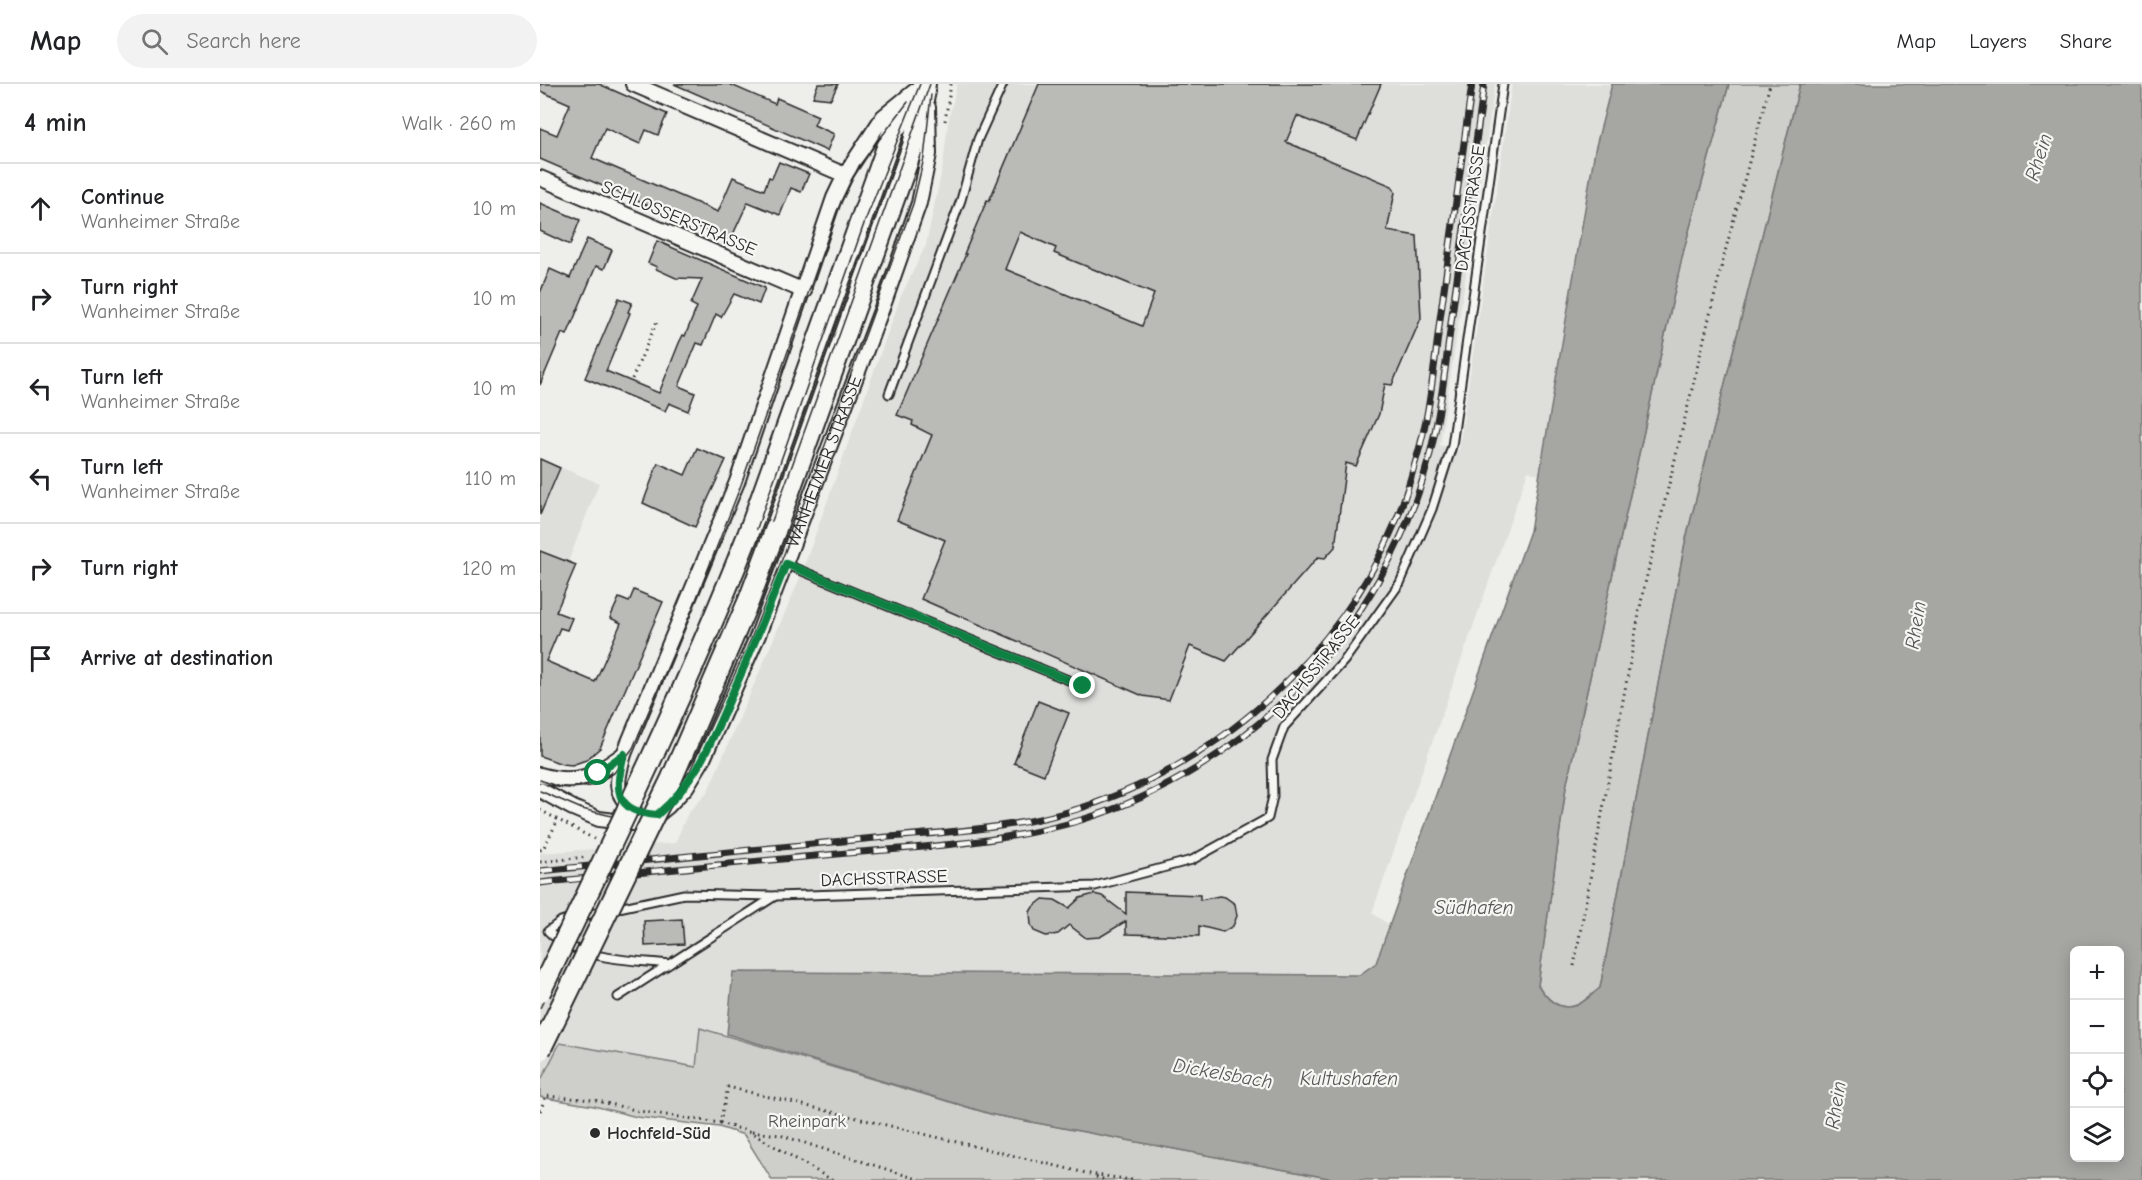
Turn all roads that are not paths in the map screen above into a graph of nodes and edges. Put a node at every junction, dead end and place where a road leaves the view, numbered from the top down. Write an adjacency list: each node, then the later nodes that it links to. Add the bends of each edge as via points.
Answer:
1 (633, 84): 5 (street)
2 (926, 84): 5 (street, via 883,117); 9 (street, WANHEIMER STRASSE, via 929,154 919,203); 19 (street, bridge, via 893,131 726,592 649,768); 21 (street, WANHEIMER STRASSE, bridge, via 913,146 749,600 672,778)
3 (1003, 84): 8 (lane, via 978,139 961,200)
4 (1503, 84): 15 (lane, DACHSSTRASSE, via 1452,446 1432,509 1400,584 1344,661 1284,727 1272,760 1273,796 1268,818 1192,860 1095,886)
5 (845, 175): 7 (street, via 830,208)
6 (540, 178): 7 (street, SCHLOSSERSTRASSE)
7 (804, 291): 11 (street, via 737,482)
8 (889, 394)
9 (786, 564): 10 (lane); 14 (street, WANHEIMER STRASSE, via 704,759 686,787)
10 (1083, 686)
11 (624, 754): 12 (street, via 598,773 577,780); 14 (street, via 617,783 621,798 634,810)
12 (540, 775)
13 (540, 790): 14 (street, WANHEIMER STRASSE, via 599,819 631,823)
14 (657, 815)
15 (775, 896): 16 (lane, via 684,894 561,921); 18 (lane)
16 (548, 931): 17 (lane); 18 (lane, via 557,940 598,956)
17 (540, 933)
18 (669, 964): 20 (lane)
19 (540, 992)
20 (618, 997)
21 (540, 1050)

